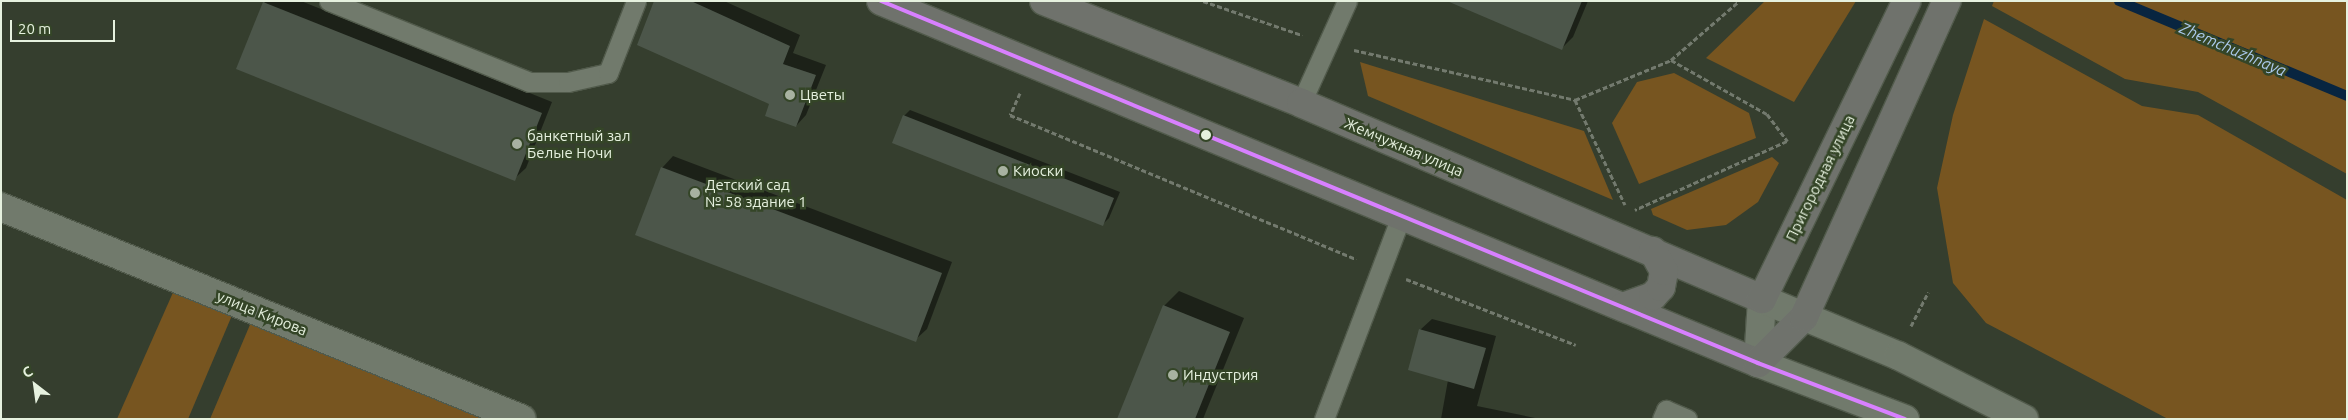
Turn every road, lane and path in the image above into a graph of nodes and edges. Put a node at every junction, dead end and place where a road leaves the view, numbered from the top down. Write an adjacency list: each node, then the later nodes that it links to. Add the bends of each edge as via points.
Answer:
1 (328, 1): 2 (lane, via 529,82 568,82 608,73)
2 (636, 1)
3 (881, 1): 16 (main road)
4 (1044, 1): 14 (main road, Жемчужная улица)
5 (1203, 1): 10 (path)
6 (1347, 1): 10 (lane)
7 (1739, 1): 11 (path)
8 (1907, 1): 20 (main road, Пригородная улица)
9 (1947, 1): 22 (main road)
10 (1330, 44): 13 (path); 14 (lane)
11 (1671, 60): 13 (path); 13 (path, via 1767,114 1787,141 1628,213)
12 (1021, 89): 18 (path, via 1010,115)
13 (1575, 100)
14 (1301, 103): 17 (main road, Жемчужная улица)
15 (1, 207): 26 (street, улица Кирова)
16 (1401, 216): 18 (lane); 21 (main road)
17 (1652, 250): 20 (main road, Жемчужная улица); 21 (main road, via 1664,271 1661,287 1653,296)
18 (1381, 269): 24 (path); 27 (lane)
19 (1928, 292): 23 (path)
20 (1762, 298): 22 (street); 25 (street, Пригородная улица)
21 (1623, 307): 25 (main road)
22 (1804, 317): 25 (main road); 31 (street, via 1921,366)
23 (1910, 329)
24 (1576, 345)
25 (1758, 363): 30 (street)
26 (521, 419)
27 (1324, 419)
28 (1662, 419): 29 (lane, via 1666,410)
29 (1687, 419)
30 (1905, 419)
31 (2024, 419)

